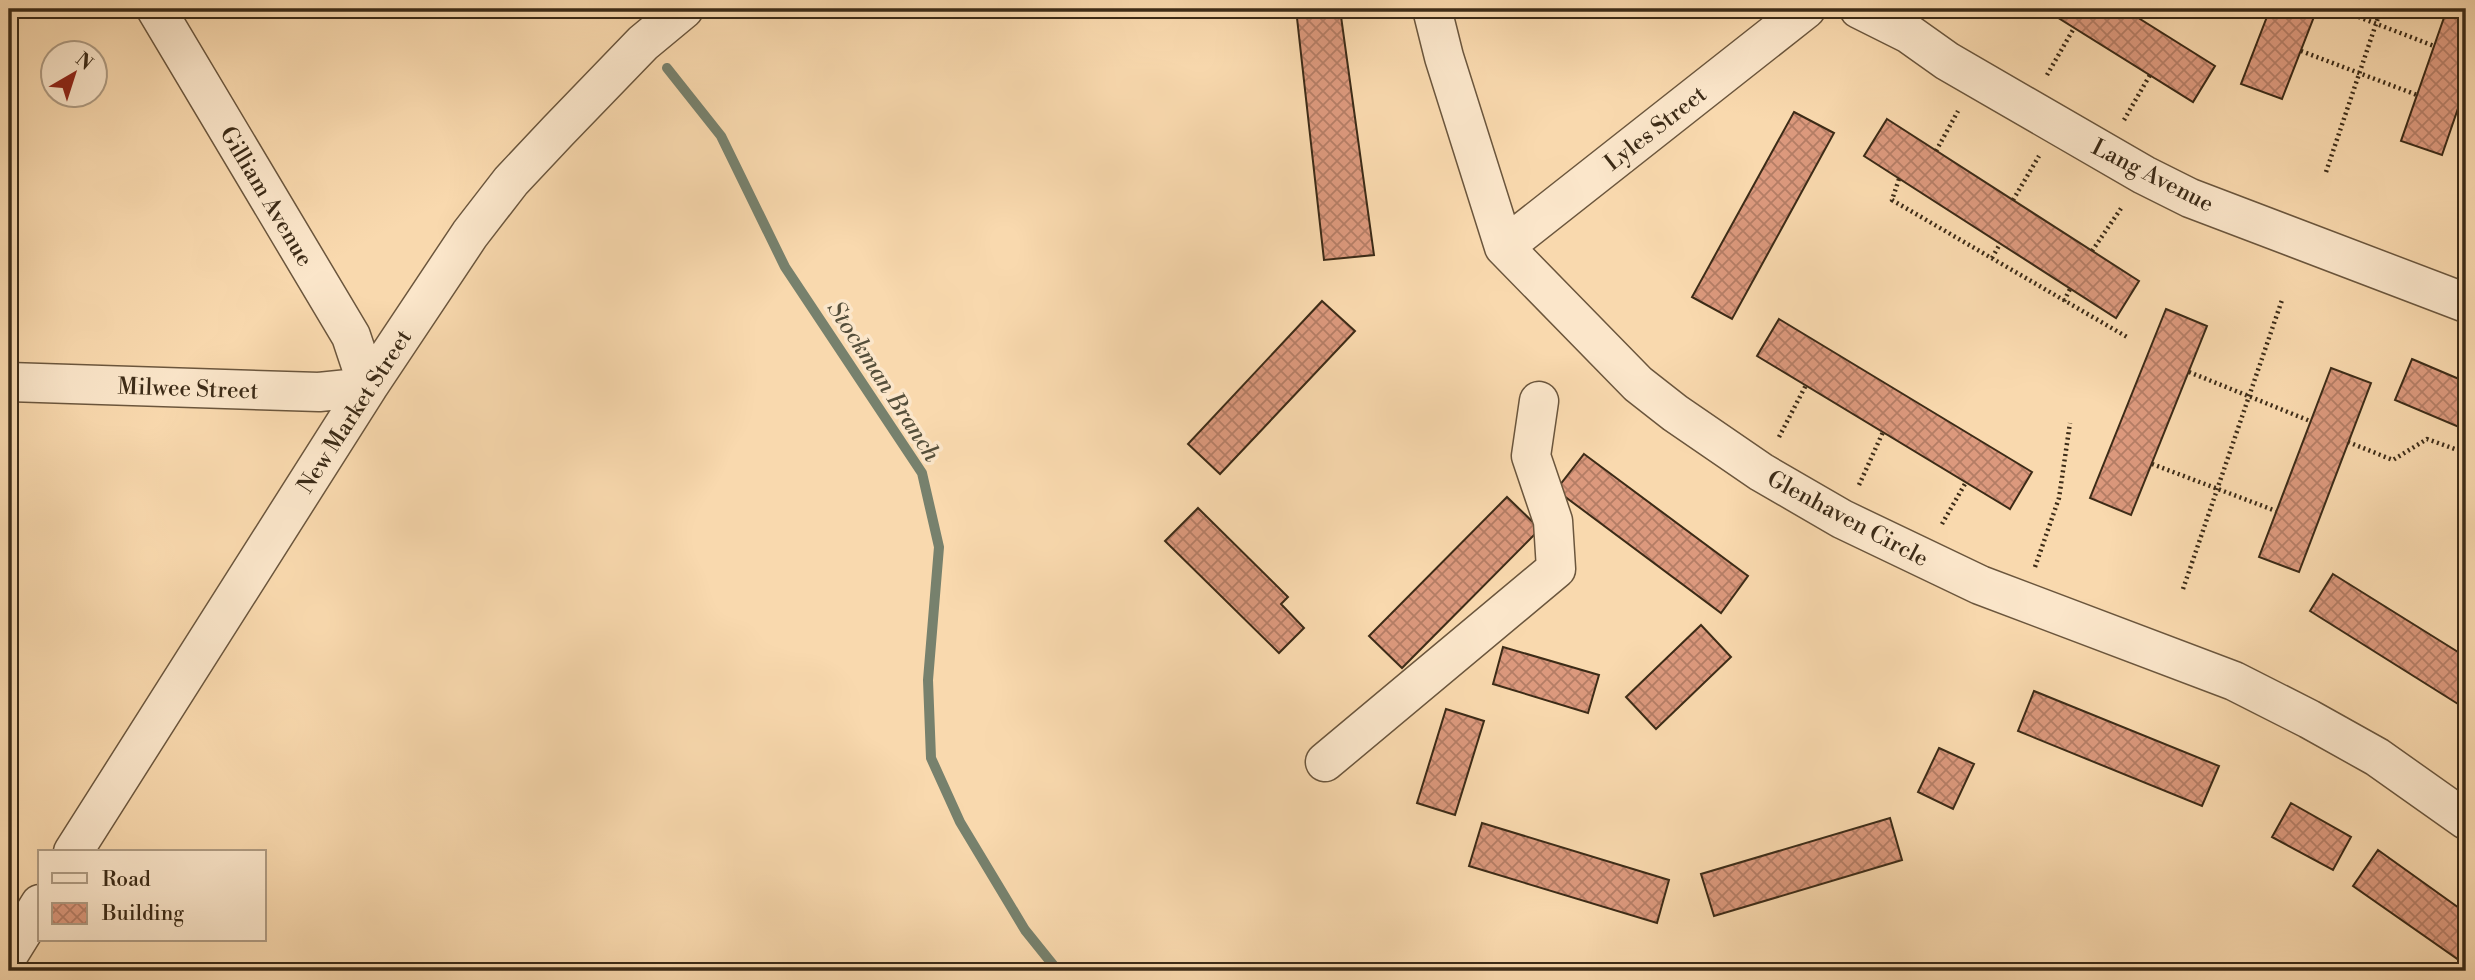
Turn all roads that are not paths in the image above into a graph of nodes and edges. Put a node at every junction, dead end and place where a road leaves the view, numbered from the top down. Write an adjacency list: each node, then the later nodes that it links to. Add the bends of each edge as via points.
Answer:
1 (156, 9): 9 (street, Gilliam Avenue, via 351,336)
2 (684, 9): 9 (street, New Market Street, via 643,43 512,181 470,233)
3 (1432, 9): 6 (street, Glenhaven Circle)
4 (1806, 9): 6 (street, Lyles Street)
5 (1859, 9): 7 (street, Lang Avenue, via 2190,198)
6 (1504, 247): 12 (street, Glenhaven Circle, via 1638,384 1760,472 1842,519 1980,585 2234,681 2377,757)
7 (2466, 303)
8 (9, 383): 9 (street, Milwee Street, via 319,392)
9 (368, 387): 13 (street, New Market Street)
10 (1539, 401): 11 (street, via 1531,456 1553,521 1556,569)
11 (1325, 762)
12 (2466, 820)
13 (74, 850)
14 (38, 907): 15 (street)
15 (9, 955): 16 (street)
16 (33, 971)

